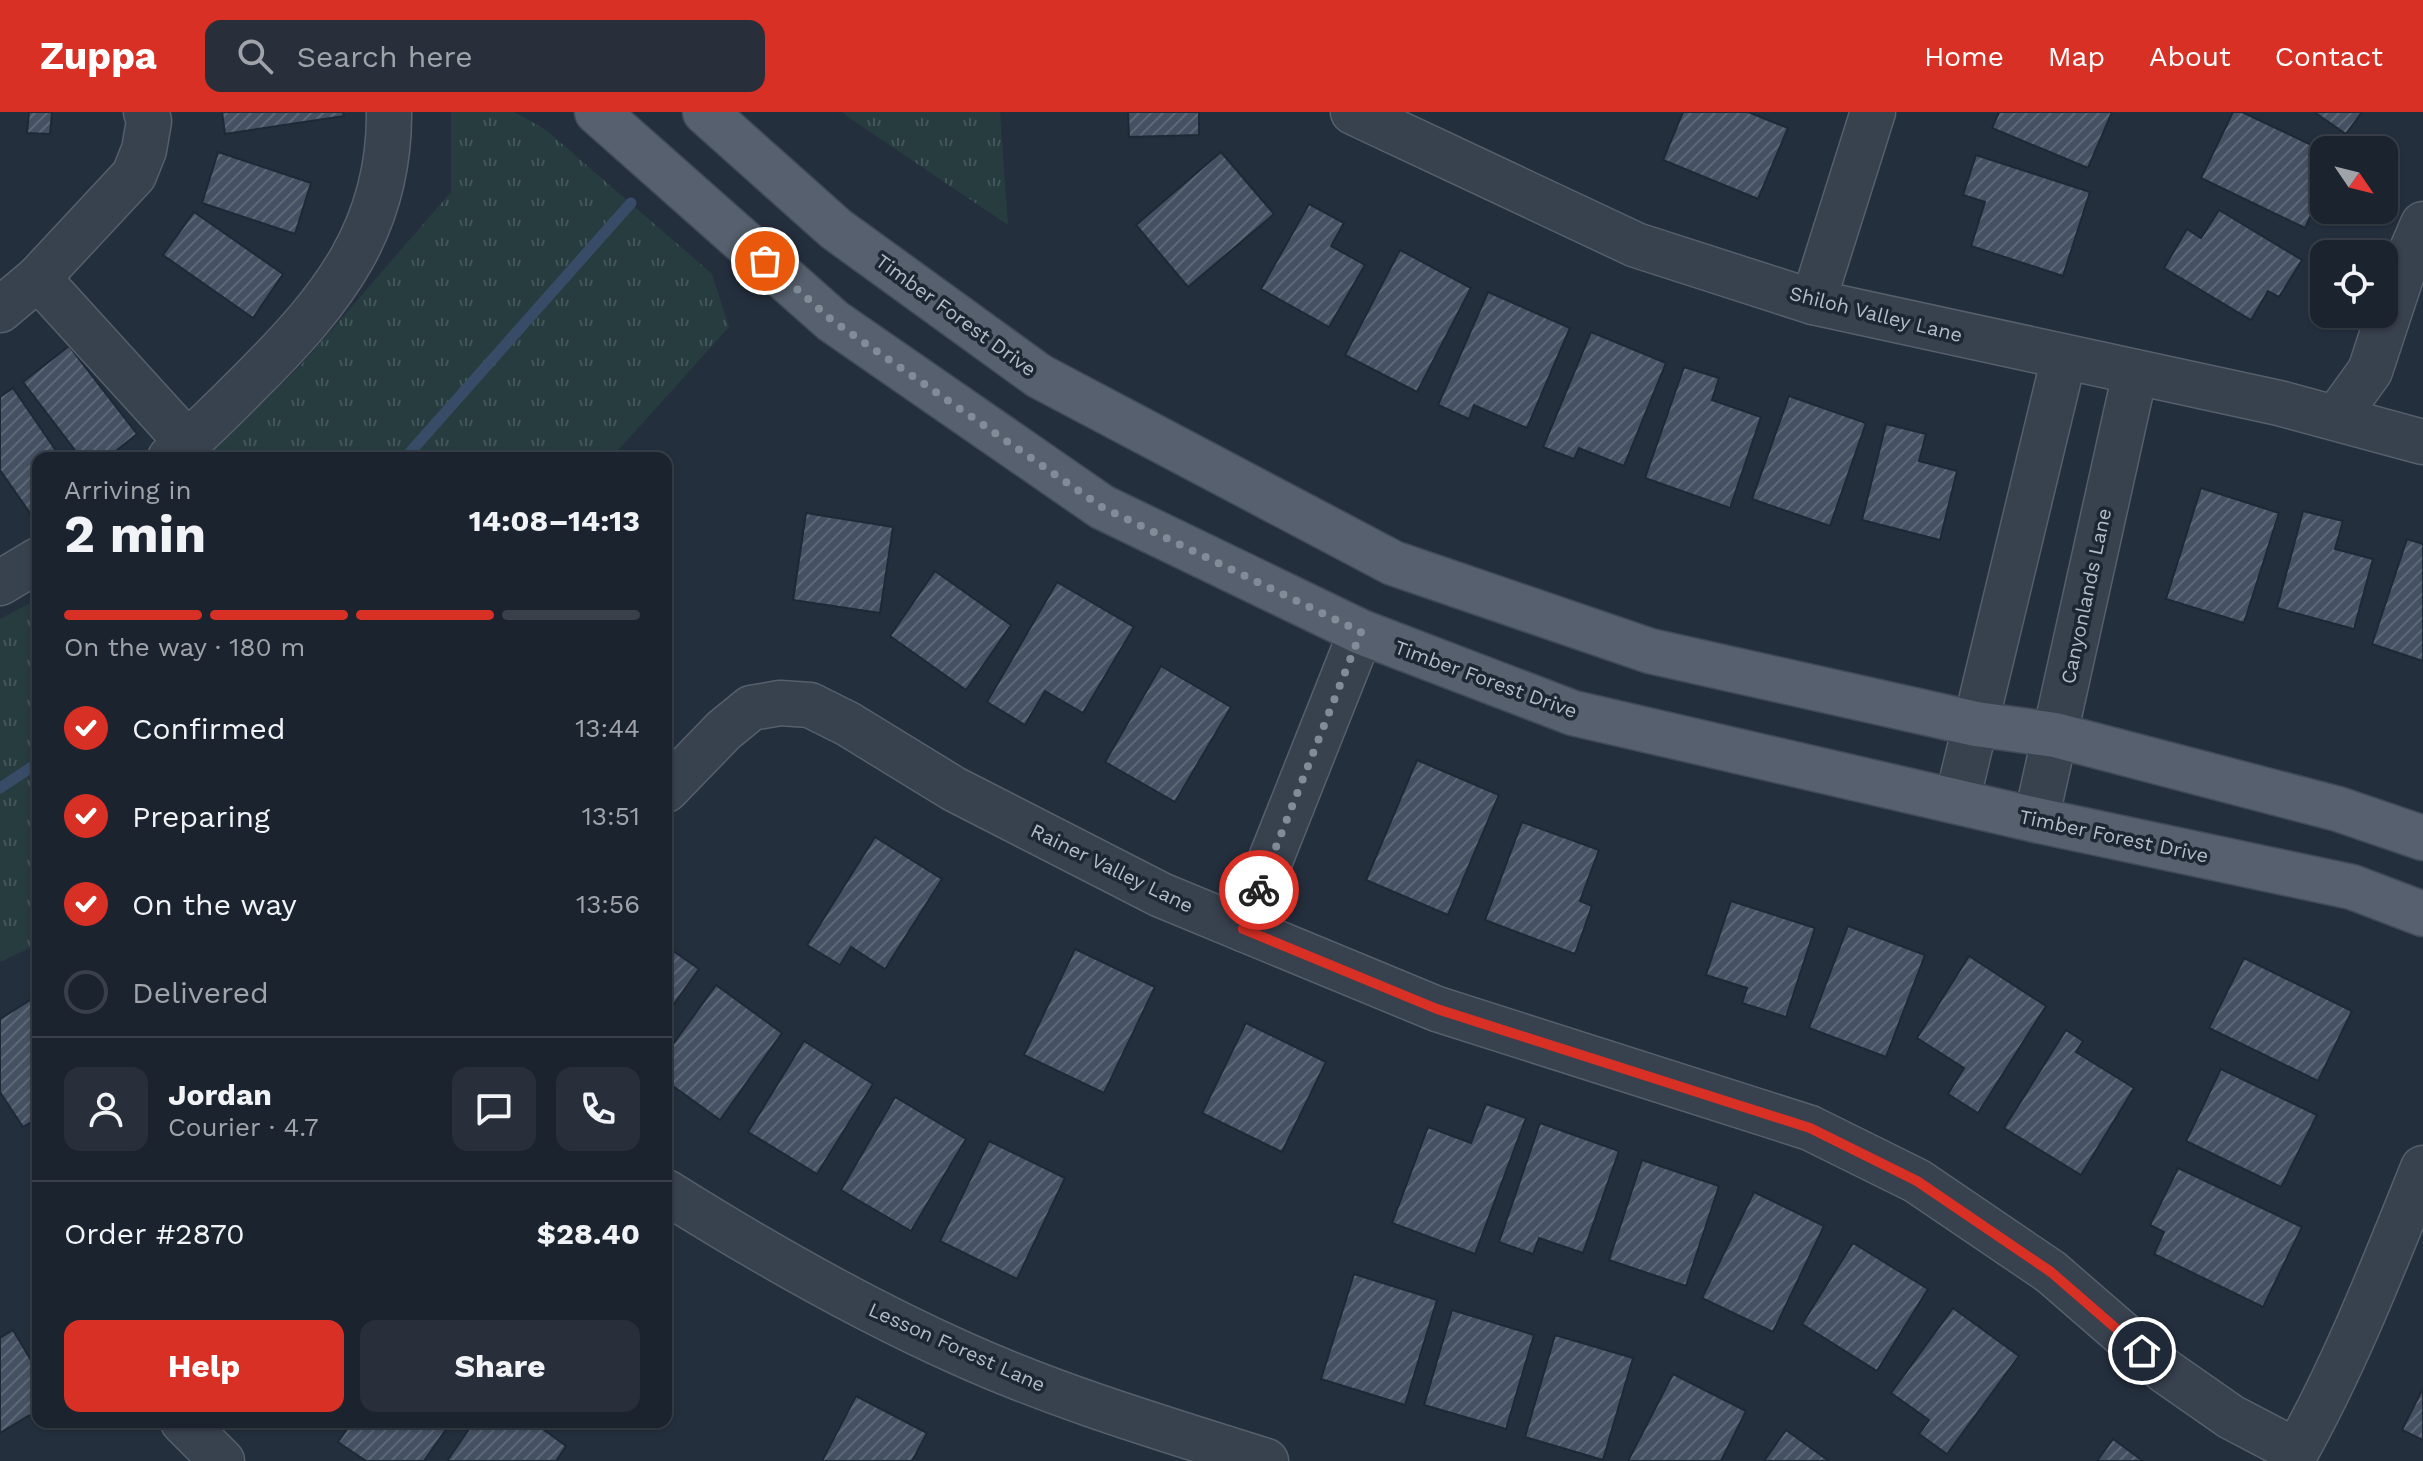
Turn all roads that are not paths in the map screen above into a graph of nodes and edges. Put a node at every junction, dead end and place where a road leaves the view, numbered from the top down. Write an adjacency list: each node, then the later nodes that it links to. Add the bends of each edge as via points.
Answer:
1 (389, 112): 14 (street, via 381,191 366,235 338,283 295,338)
2 (597, 112): 17 (main road, Timber Forest Drive, via 833,321 1102,507)
3 (705, 112): 18 (main road, Timber Forest Drive, via 836,229 1039,376 1393,563 1650,651)
4 (1353, 112): 9 (street, Shiloh Valley Lane, via 1636,245)
5 (1873, 112): 9 (street)
6 (148, 116): 8 (street, via 134,175)
7 (2423, 224): 12 (street, via 2370,371)
8 (16, 285): 14 (street)
9 (1813, 302): 10 (street, Shiloh Valley Lane)
10 (2064, 357): 11 (street, Shiloh Valley Lane); 18 (street)
11 (2135, 373): 12 (street, Shiloh Valley Lane); 19 (street, Canyonlands Lane)
12 (2336, 418): 13 (street, Shiloh Valley Lane)
13 (2423, 442)
14 (179, 450)
15 (32, 564): 16 (street)
16 (0, 583)
17 (1361, 632): 21 (main road, Timber Forest Drive, via 1573,713); 25 (street)
18 (1976, 724): 19 (main road, Timber Forest Drive); 21 (street)
19 (2055, 735): 22 (street, Canyonlands Lane); 23 (main road, Timber Forest Drive, via 2338,809)
20 (672, 784): 25 (street, Rainer Valley Lane, via 751,708 810,705 954,789 1161,895)
21 (1957, 801): 22 (main road, Timber Forest Drive)
22 (2036, 820): 24 (main road, Timber Forest Drive, via 2352,887)
23 (2423, 838)
24 (2423, 914)
25 (1243, 929): 29 (street, Rainer Valley Lane, via 1437,1009 1810,1128 1917,1181 2051,1272 2176,1379)
26 (2423, 1168): 29 (street)
27 (672, 1196): 31 (street, Lesson Forest Lane, via 841,1295 959,1352 1114,1413)
28 (189, 1428): 30 (street)
29 (2294, 1456)
30 (222, 1461)
31 (1266, 1461)

